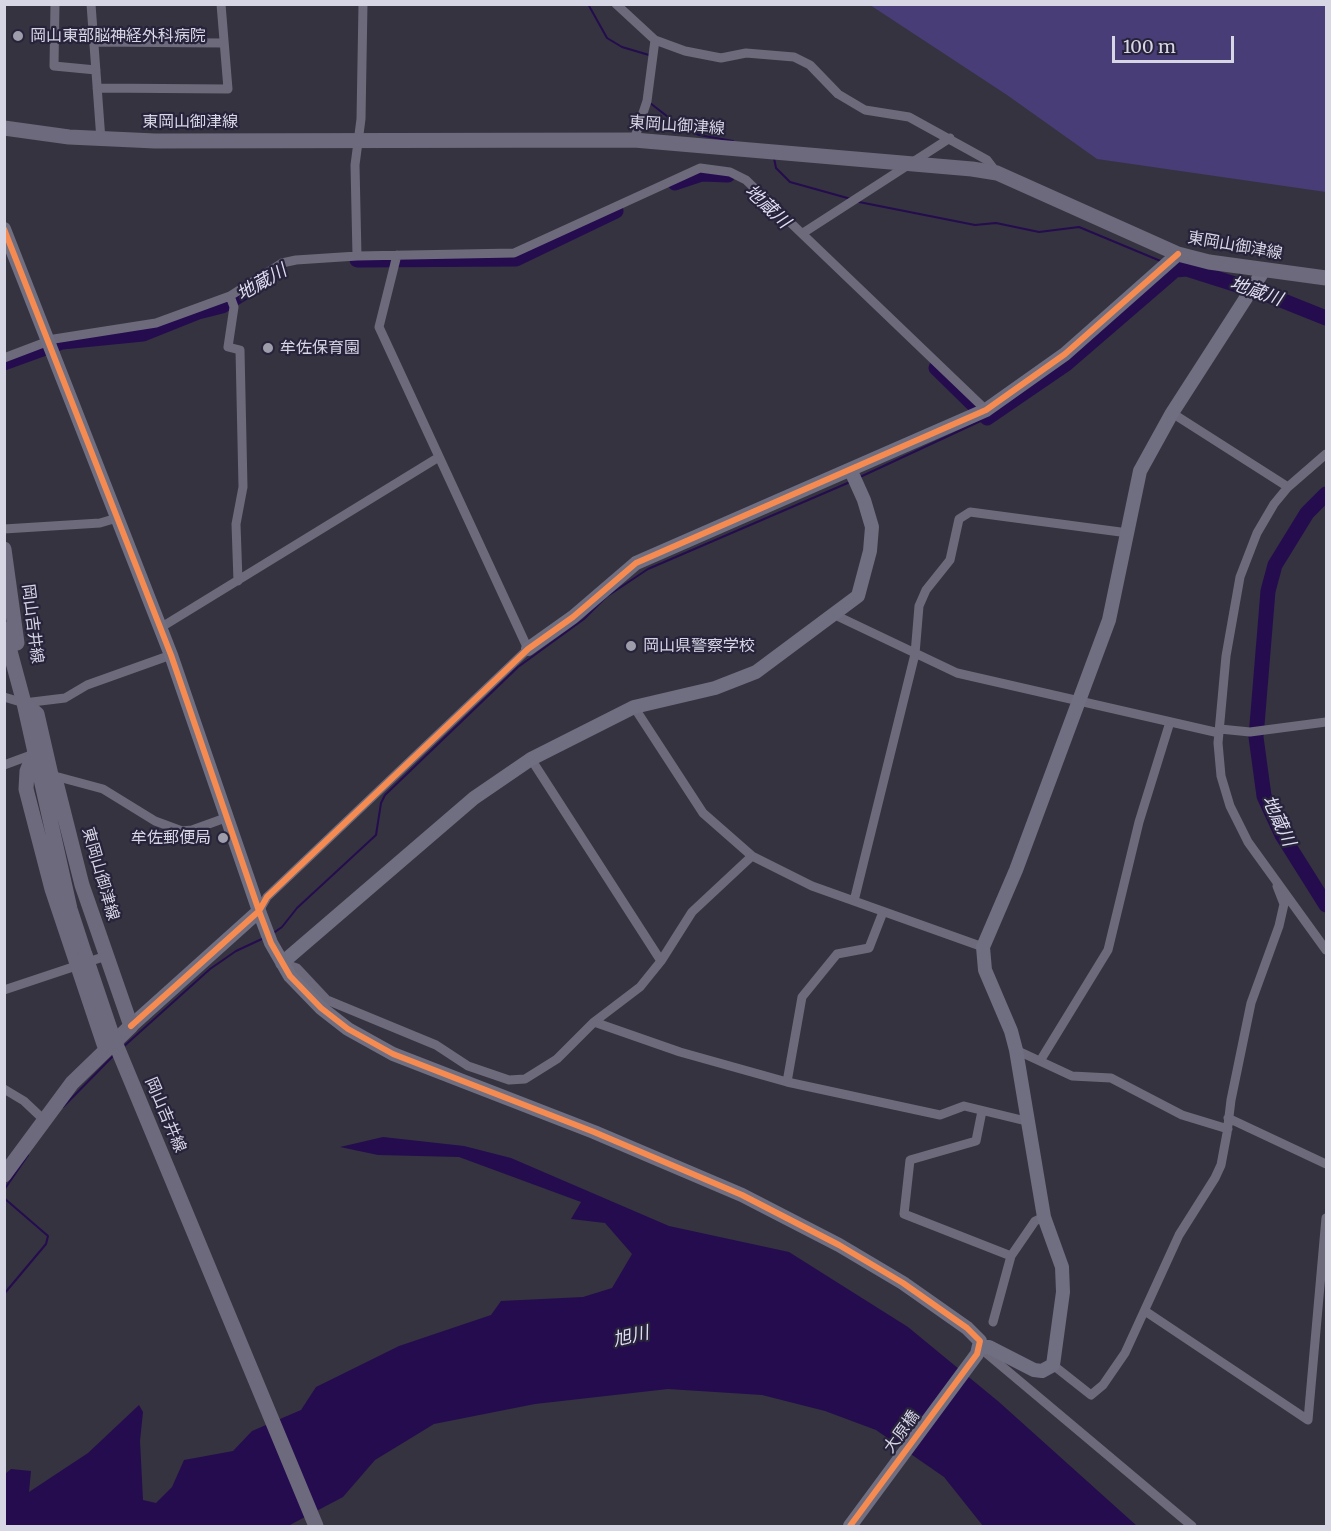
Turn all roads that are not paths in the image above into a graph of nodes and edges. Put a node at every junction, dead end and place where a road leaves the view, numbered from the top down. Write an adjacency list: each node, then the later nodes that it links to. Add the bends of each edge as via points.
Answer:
1 (55, 4): 9 (street, via 54,66)
2 (91, 4): 7 (street)
3 (221, 4): 8 (street)
4 (363, 4): 14 (street)
5 (616, 4): 6 (street)
6 (656, 40): 12 (street, via 721,58 747,53 794,57 810,65 838,94 865,110 909,117); 15 (street, via 647,101)
7 (94, 42): 8 (street); 9 (street)
8 (222, 43): 10 (street, via 228,89)
9 (96, 70): 10 (street)
10 (97, 88): 13 (street)
11 (4, 129): 13 (main road, 東岡山御津線)
12 (950, 138): 16 (street); 17 (street, via 987,160)
13 (101, 140): 14 (main road, 東岡山御津線)
14 (358, 140): 15 (main road, 東岡山御津線); 22 (street)
15 (634, 140): 16 (main road, 東岡山御津線)
16 (911, 164): 17 (main road, 東岡山御津線); 19 (street)
17 (997, 173): 20 (main road, 東岡山御津線)
18 (4, 228): 26 (street)
19 (803, 233): 21 (street, via 746,180 729,172 700,168 514,253); 28 (street)
20 (1178, 254): 23 (main road, 東岡山御津線); 28 (street, via 1065,354)
21 (397, 255): 22 (street); 31 (street, via 378,327)
22 (357, 256): 25 (street, via 282,263)
23 (1264, 270): 24 (main road, 東岡山御津線); 29 (street)
24 (1326, 278)
25 (230, 296): 26 (street, via 156,323 99,331); 38 (street, via 234,307 228,347 240,350 243,487 236,524)
26 (50, 348): 27 (street); 34 (street)
27 (4, 358)
28 (986, 410): 32 (street)
29 (1172, 412): 33 (street); 36 (street, via 1140,471)
30 (1326, 454): 33 (street)
31 (439, 457): 38 (street); 42 (street)
32 (851, 471): 39 (street, via 872,527 870,551 858,596); 42 (street, via 636,563 573,618)
33 (1288, 487): 51 (street, via 1257,533 1240,577 1226,656)
34 (117, 518): 35 (street, via 100,523); 40 (street)
35 (4, 530)
36 (1128, 533): 43 (street, via 970,512 959,519 950,560 926,590 919,606); 47 (street, via 1109,620)
37 (4, 549): 46 (main road, 岡山吉井線)
38 (238, 581): 40 (street)
39 (834, 615): 43 (street); 48 (street, via 756,672 715,688)
40 (160, 628): 44 (street)
41 (4, 629): 46 (main road, 岡山吉井線)
42 (528, 649): 61 (street, via 267,897)
43 (915, 654): 47 (street, via 957,673); 59 (street)
44 (171, 655): 46 (street, via 87,685 65,698); 56 (street)
45 (4, 697): 46 (street)
46 (24, 703): 52 (main road, 岡山吉井線); 55 (main road, 東岡山御津線, via 37,714)
47 (1080, 703): 49 (street); 62 (street)
48 (634, 707): 53 (street); 57 (street, via 703,813)
49 (1170, 722): 51 (street); 73 (street, via 1139,822 1108,950)
50 (1326, 722): 51 (street, via 1250,732)
51 (1219, 731): 58 (street, via 1221,776 1230,806)
52 (34, 754): 54 (street); 55 (main road, 岡山吉井線); 65 (main road, via 27,771 26,789 52,889)
53 (531, 759): 66 (street); 67 (street, via 474,798)
54 (4, 765)
55 (45, 776): 56 (street, via 103,789 155,821 182,831); 64 (main road, 東岡山御津線, via 57,786 82,885); 65 (main road, 岡山吉井線)
56 (228, 817): 61 (street)
57 (752, 856): 59 (street, via 812,886); 66 (street, via 692,912)
58 (1277, 886): 63 (street); 77 (street, via 1284,904 1280,926 1251,1003)
59 (854, 901): 60 (street)
60 (883, 912): 62 (street); 74 (street, via 869,948 837,954 802,997)
61 (261, 916): 67 (street); 70 (street)
62 (982, 947): 72 (street, via 986,970)
63 (1326, 950)
64 (106, 956): 65 (street); 70 (main road, 東岡山御津線)
65 (81, 961): 68 (street); 71 (main road); 90 (main road, 岡山吉井線, bridge)
66 (661, 961): 69 (street, via 640,987)
67 (282, 963): 69 (street, via 297,968 327,1000 436,1045 468,1066 509,1080 525,1080 557,1059); 88 (street, via 321,1008 348,1029 393,1054 742,1195 903,1283 967,1328 980,1341)
68 (4, 990)
69 (594, 1022): 74 (street, via 680,1052)
70 (131, 1026): 71 (main road)
71 (106, 1050): 78 (main road)
72 (1016, 1050): 73 (street); 79 (street)
73 (1040, 1061): 80 (street, via 1072,1076 1111,1078 1182,1115)
74 (787, 1082): 76 (street, via 940,1115 964,1106)
75 (4, 1089): 78 (street)
76 (982, 1111): 79 (street); 85 (street, via 976,1141 910,1160 904,1214)
77 (1228, 1118): 80 (street); 81 (street)
78 (43, 1119): 82 (main road)
79 (1026, 1121): 83 (street)
80 (1228, 1129): 86 (street, via 1221,1165 1179,1235)
81 (1326, 1164)
82 (4, 1175)
83 (1044, 1217): 85 (street, via 1035,1221); 89 (street, via 1062,1267 1063,1283)
84 (1326, 1218): 86 (street, via 1308,1420)
85 (1011, 1256): 87 (street)
86 (1145, 1311): 89 (street, via 1125,1353 1091,1395)
87 (993, 1322)
88 (978, 1351): 89 (street, via 989,1347 1034,1370 1042,1371); 91 (street, 大原橋); 92 (street)
89 (1053, 1365)
90 (316, 1527)
91 (850, 1527)
92 (1192, 1527)

